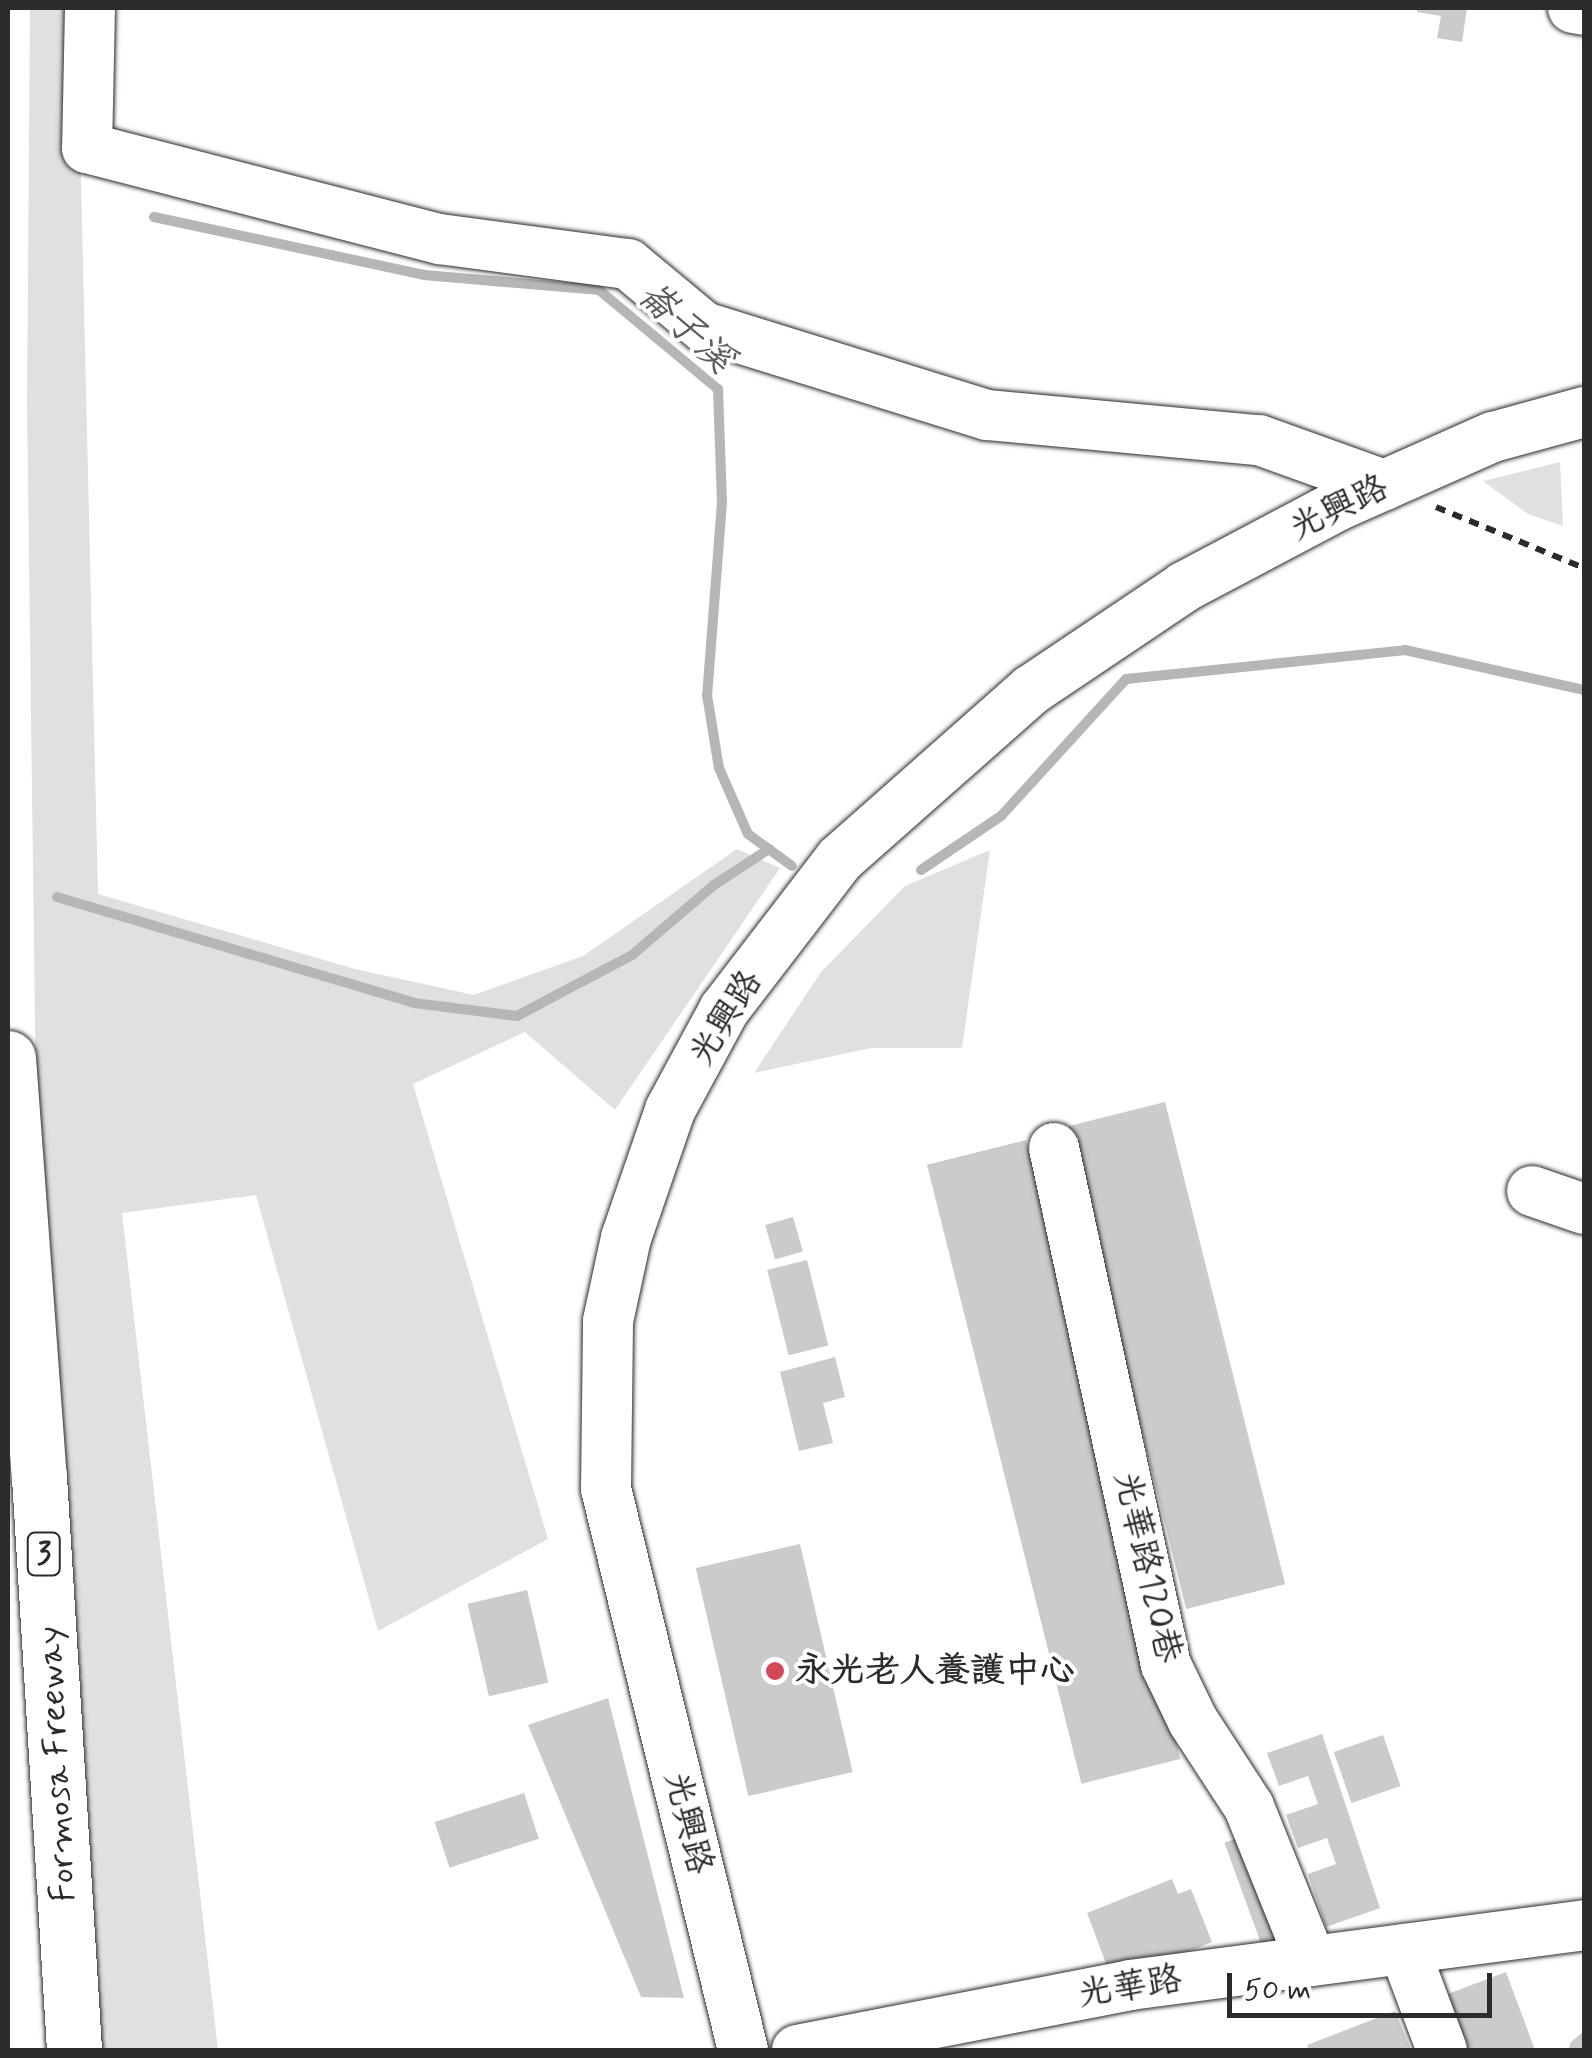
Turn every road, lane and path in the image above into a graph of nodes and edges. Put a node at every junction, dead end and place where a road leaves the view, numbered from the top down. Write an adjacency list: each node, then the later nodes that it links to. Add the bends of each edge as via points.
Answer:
1 (90, 8): 5 (street, via 87,148 440,239 628,264 704,327 987,414 1259,440)
2 (1573, 8): 3 (street)
3 (1584, 10)
4 (1584, 412): 5 (street, 光興路, via 1493,437)
5 (1384, 485): 6 (path); 15 (street, 光興路, via 1184,587 1031,690 840,859 724,1010 670,1110 626,1238 608,1322 606,1488)
6 (1584, 568)
7 (8, 1058): 14 (highway, Formosa Freeway / 3)
8 (1054, 1148): 13 (street, 光華路120巷, via 1166,1665 1249,1807)
9 (1532, 1191): 10 (street)
10 (1584, 1210)
11 (1584, 1925): 12 (street, 光華路)
12 (1404, 1949): 13 (street, 光華路); 17 (street)
13 (1311, 1961): 16 (street, 光華路, via 1130,1985)
14 (74, 2050)
15 (743, 2050)
16 (797, 2050)
17 (1442, 2050)

